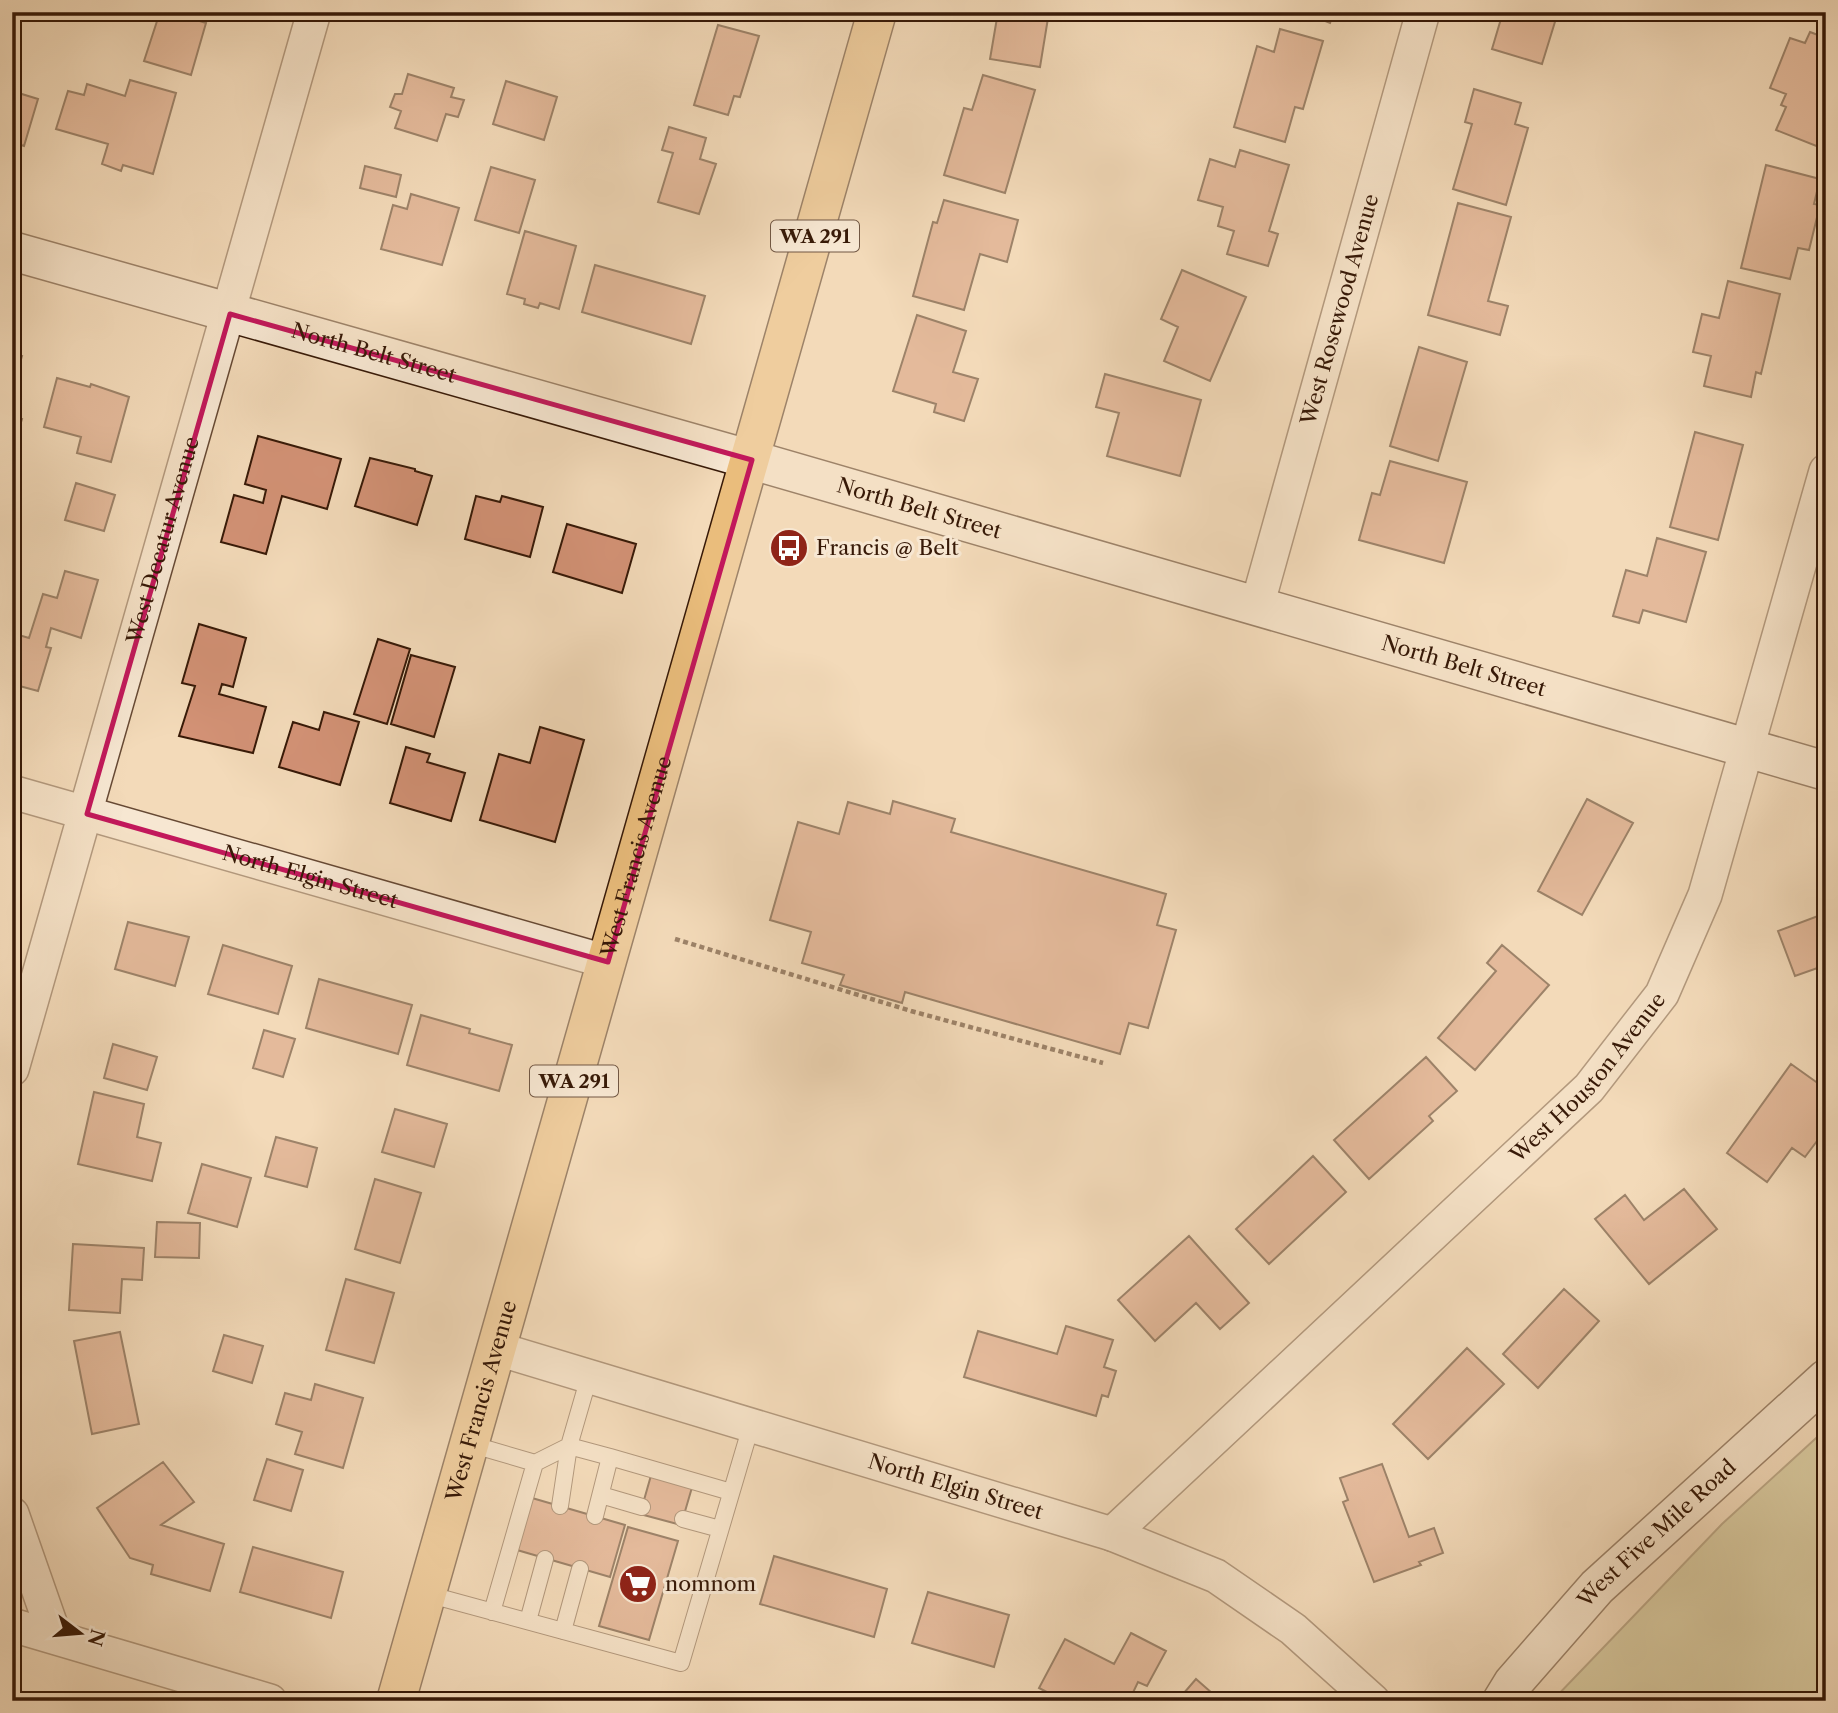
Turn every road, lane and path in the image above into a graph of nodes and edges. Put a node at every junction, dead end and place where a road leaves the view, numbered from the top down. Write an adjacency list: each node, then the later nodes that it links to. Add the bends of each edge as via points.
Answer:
1 (314, 12): 5 (street, West Decatur Avenue)
2 (877, 12): 6 (main road, West Francis Avenue / WA 291)
3 (1423, 12): 8 (street, West Rosewood Avenue)
4 (12, 251): 5 (street, North Belt Street)
5 (230, 314): 6 (street, North Belt Street); 12 (street, West Decatur Avenue)
6 (752, 460): 8 (street, North Belt Street); 14 (main road, West Francis Avenue / WA 291)
7 (1826, 471): 9 (street, West Houston Avenue)
8 (1257, 606): 9 (street, North Belt Street)
9 (1748, 748): 10 (street, North Belt Street); 33 (street, West Houston Avenue, via 1705,895 1662,994 1590,1087)
10 (1826, 771)
11 (12, 792): 12 (street, North Elgin Street)
12 (87, 814): 14 (street, North Elgin Street); 16 (street, West Decatur Avenue)
13 (675, 939): 15 (path)
14 (608, 962): 17 (main road, West Francis Avenue / WA 291)
15 (1103, 1063)
16 (12, 1069)
17 (498, 1349): 18 (street, North Elgin Street); 21 (main road, West Francis Avenue / WA 291)
18 (589, 1377): 20 (street, North Elgin Street); 22 (lane)
19 (1826, 1379): 45 (street, West Five Mile Road, via 1597,1587)
20 (751, 1426): 25 (lane); 33 (street, North Elgin Street)
21 (470, 1444): 24 (lane); 36 (main road, West Francis Avenue / WA 291)
22 (569, 1446): 23 (lane); 24 (lane); 27 (lane)
23 (610, 1457): 25 (lane); 26 (lane)
24 (535, 1463): 37 (lane)
25 (731, 1492): 32 (lane)
26 (601, 1495): 28 (lane); 30 (lane)
27 (559, 1506)
28 (642, 1507)
29 (12, 1514): 41 (street)
30 (595, 1516)
31 (683, 1519): 32 (lane)
32 (720, 1529): 40 (lane, via 681,1663)
33 (1112, 1534): 44 (street, North Elgin Street, via 1216,1576 1293,1629)
34 (545, 1559): 38 (lane)
35 (580, 1569): 40 (lane)
36 (427, 1594): 37 (lane); 43 (main road, West Francis Avenue / WA 291)
37 (492, 1612): 38 (lane)
38 (528, 1621): 40 (lane)
39 (12, 1625): 41 (street)
40 (563, 1631)
41 (55, 1637): 42 (street)
42 (270, 1701)
43 (396, 1701)
44 (1373, 1701)
45 (1502, 1701)

